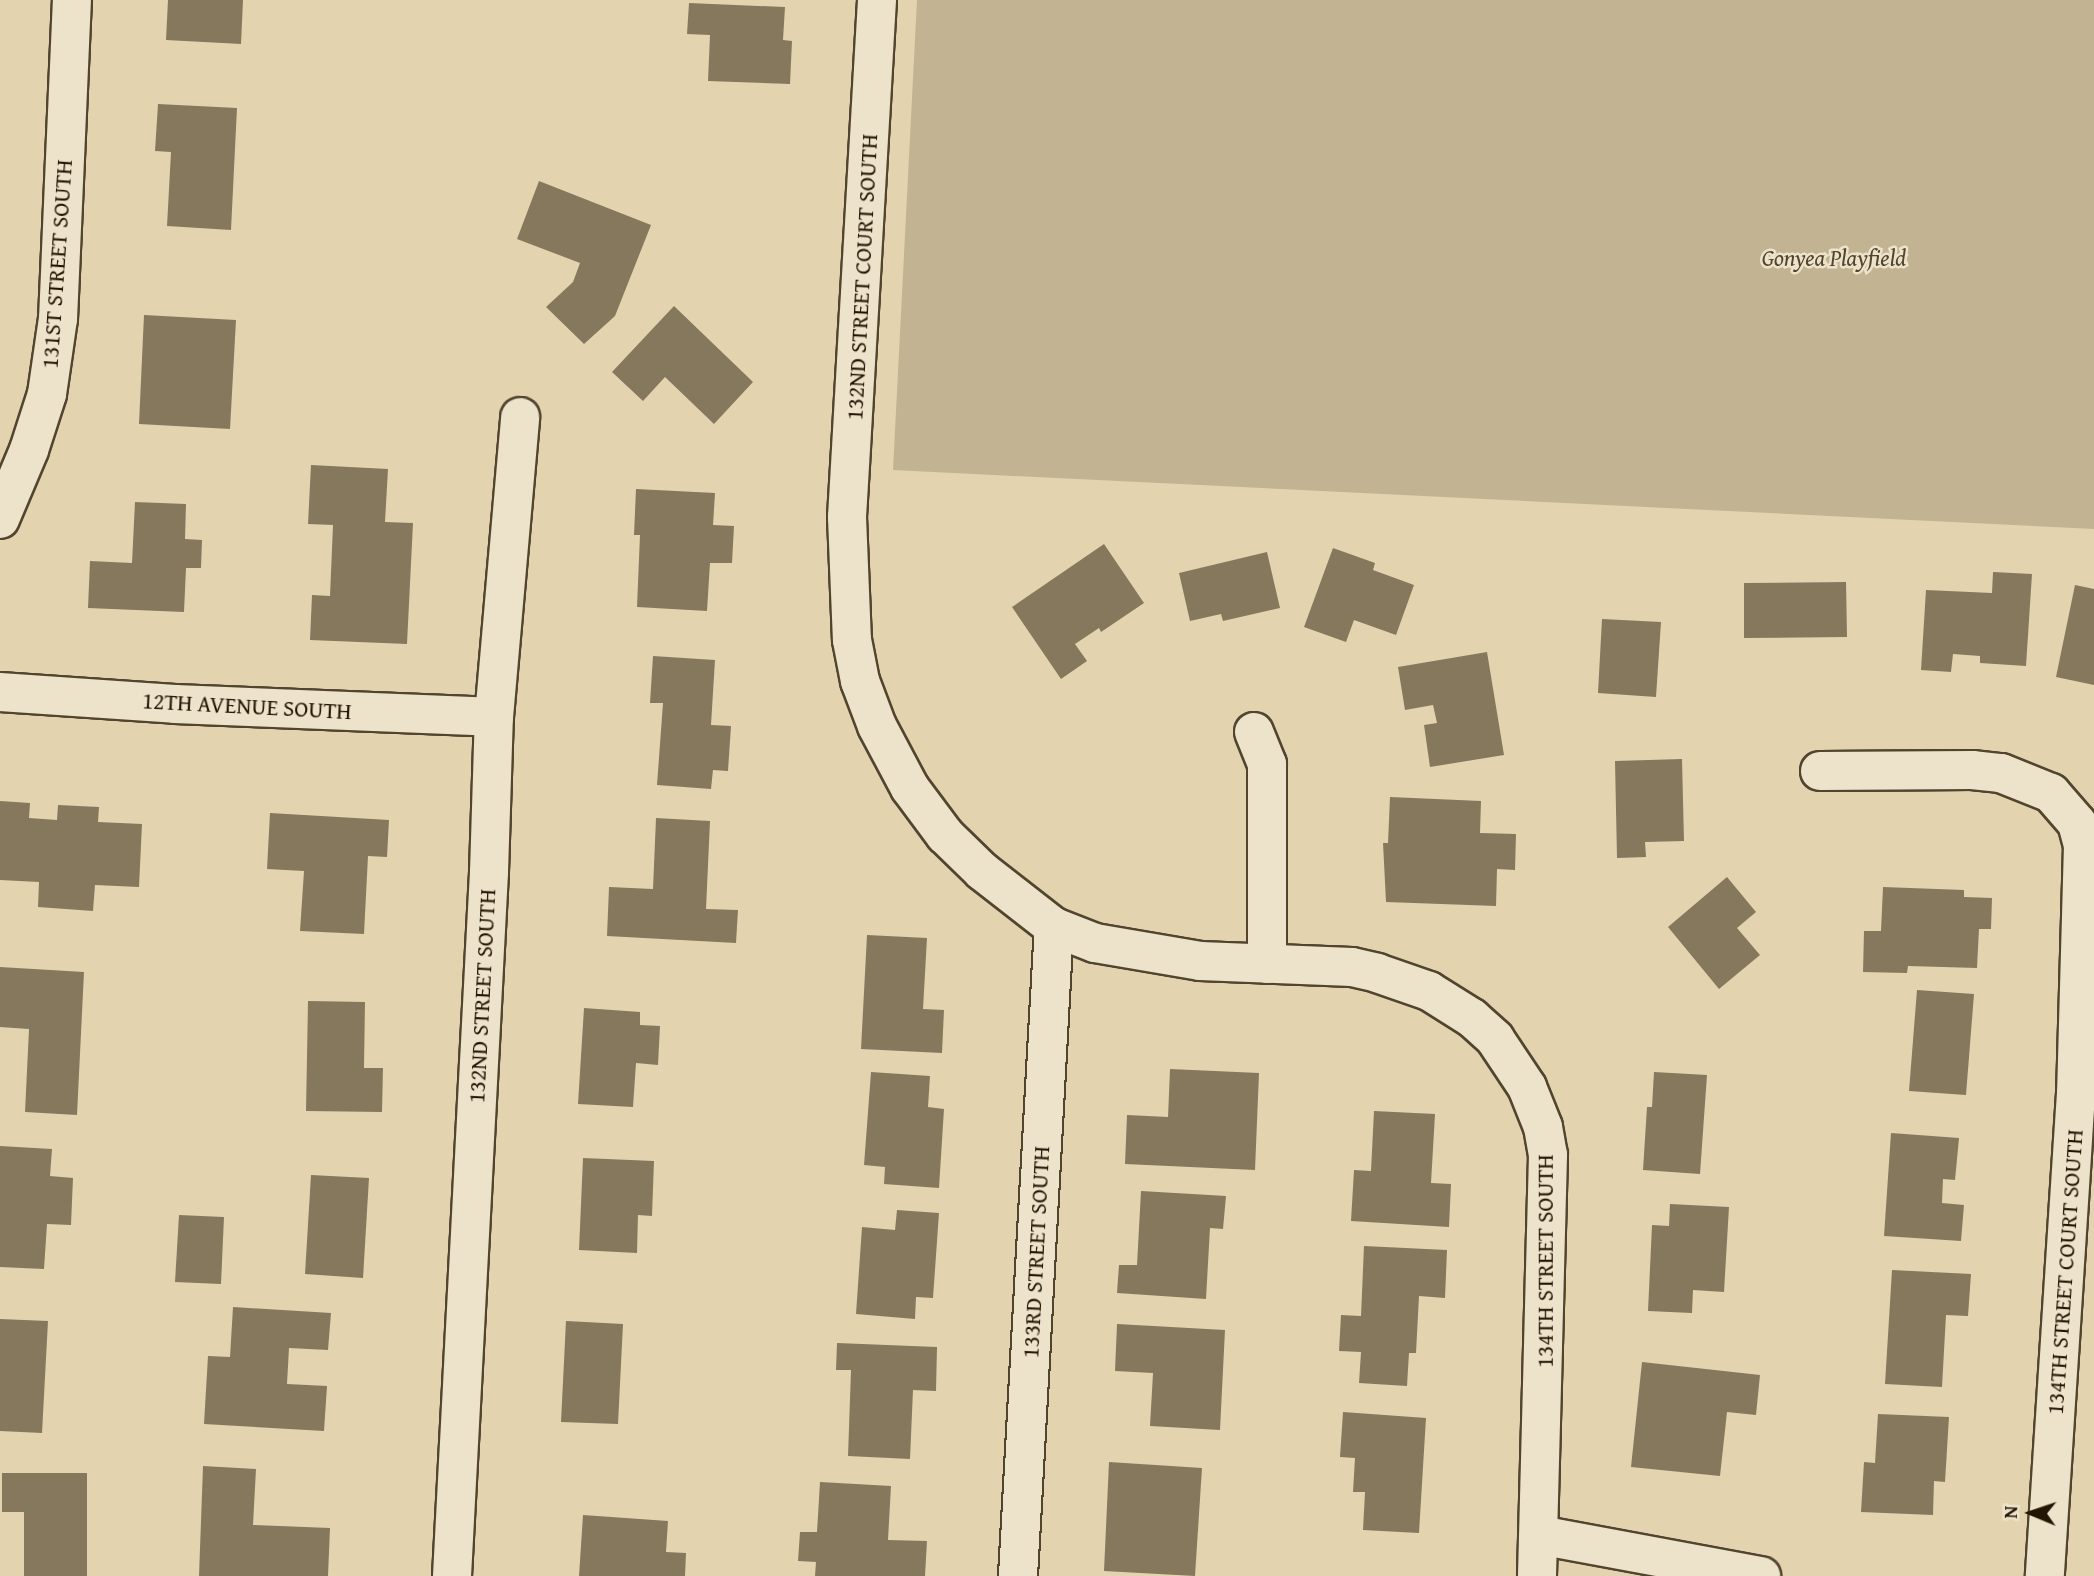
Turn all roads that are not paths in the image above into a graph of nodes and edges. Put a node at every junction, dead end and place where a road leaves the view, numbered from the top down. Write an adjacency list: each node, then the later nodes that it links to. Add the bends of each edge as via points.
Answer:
1 (72, 0): 4 (street, 131ST STREET SOUTH, via 58,319 47,394)
2 (877, 0): 9 (street, 132ND STREET COURT SOUTH, via 847,553 852,640 860,681 877,726 910,788 945,835)
3 (520, 417): 6 (street, 132ND STREET SOUTH)
4 (0, 519)
5 (0, 692): 6 (street, 12TH AVENUE SOUTH)
6 (494, 717): 12 (street, 132ND STREET SOUTH)
7 (1254, 732): 10 (street, via 1267,764)
8 (1820, 771): 16 (street, 134TH STREET COURT SOUTH, via 2001,773 2052,793 2077,823 2083,845 2076,1093)
9 (1054, 927): 10 (street, via 1095,943 1200,961); 13 (street, 133RD STREET SOUTH)
10 (1267, 964): 11 (street, 134TH STREET SOUTH, via 1352,967 1429,991 1495,1039 1527,1087 1543,1127 1550,1184)
11 (1539, 1535): 14 (street, 134TH STREET SOUTH); 15 (street)
12 (452, 1576)
13 (1018, 1576)
14 (1537, 1576)
15 (1761, 1576)
16 (2045, 1576)

